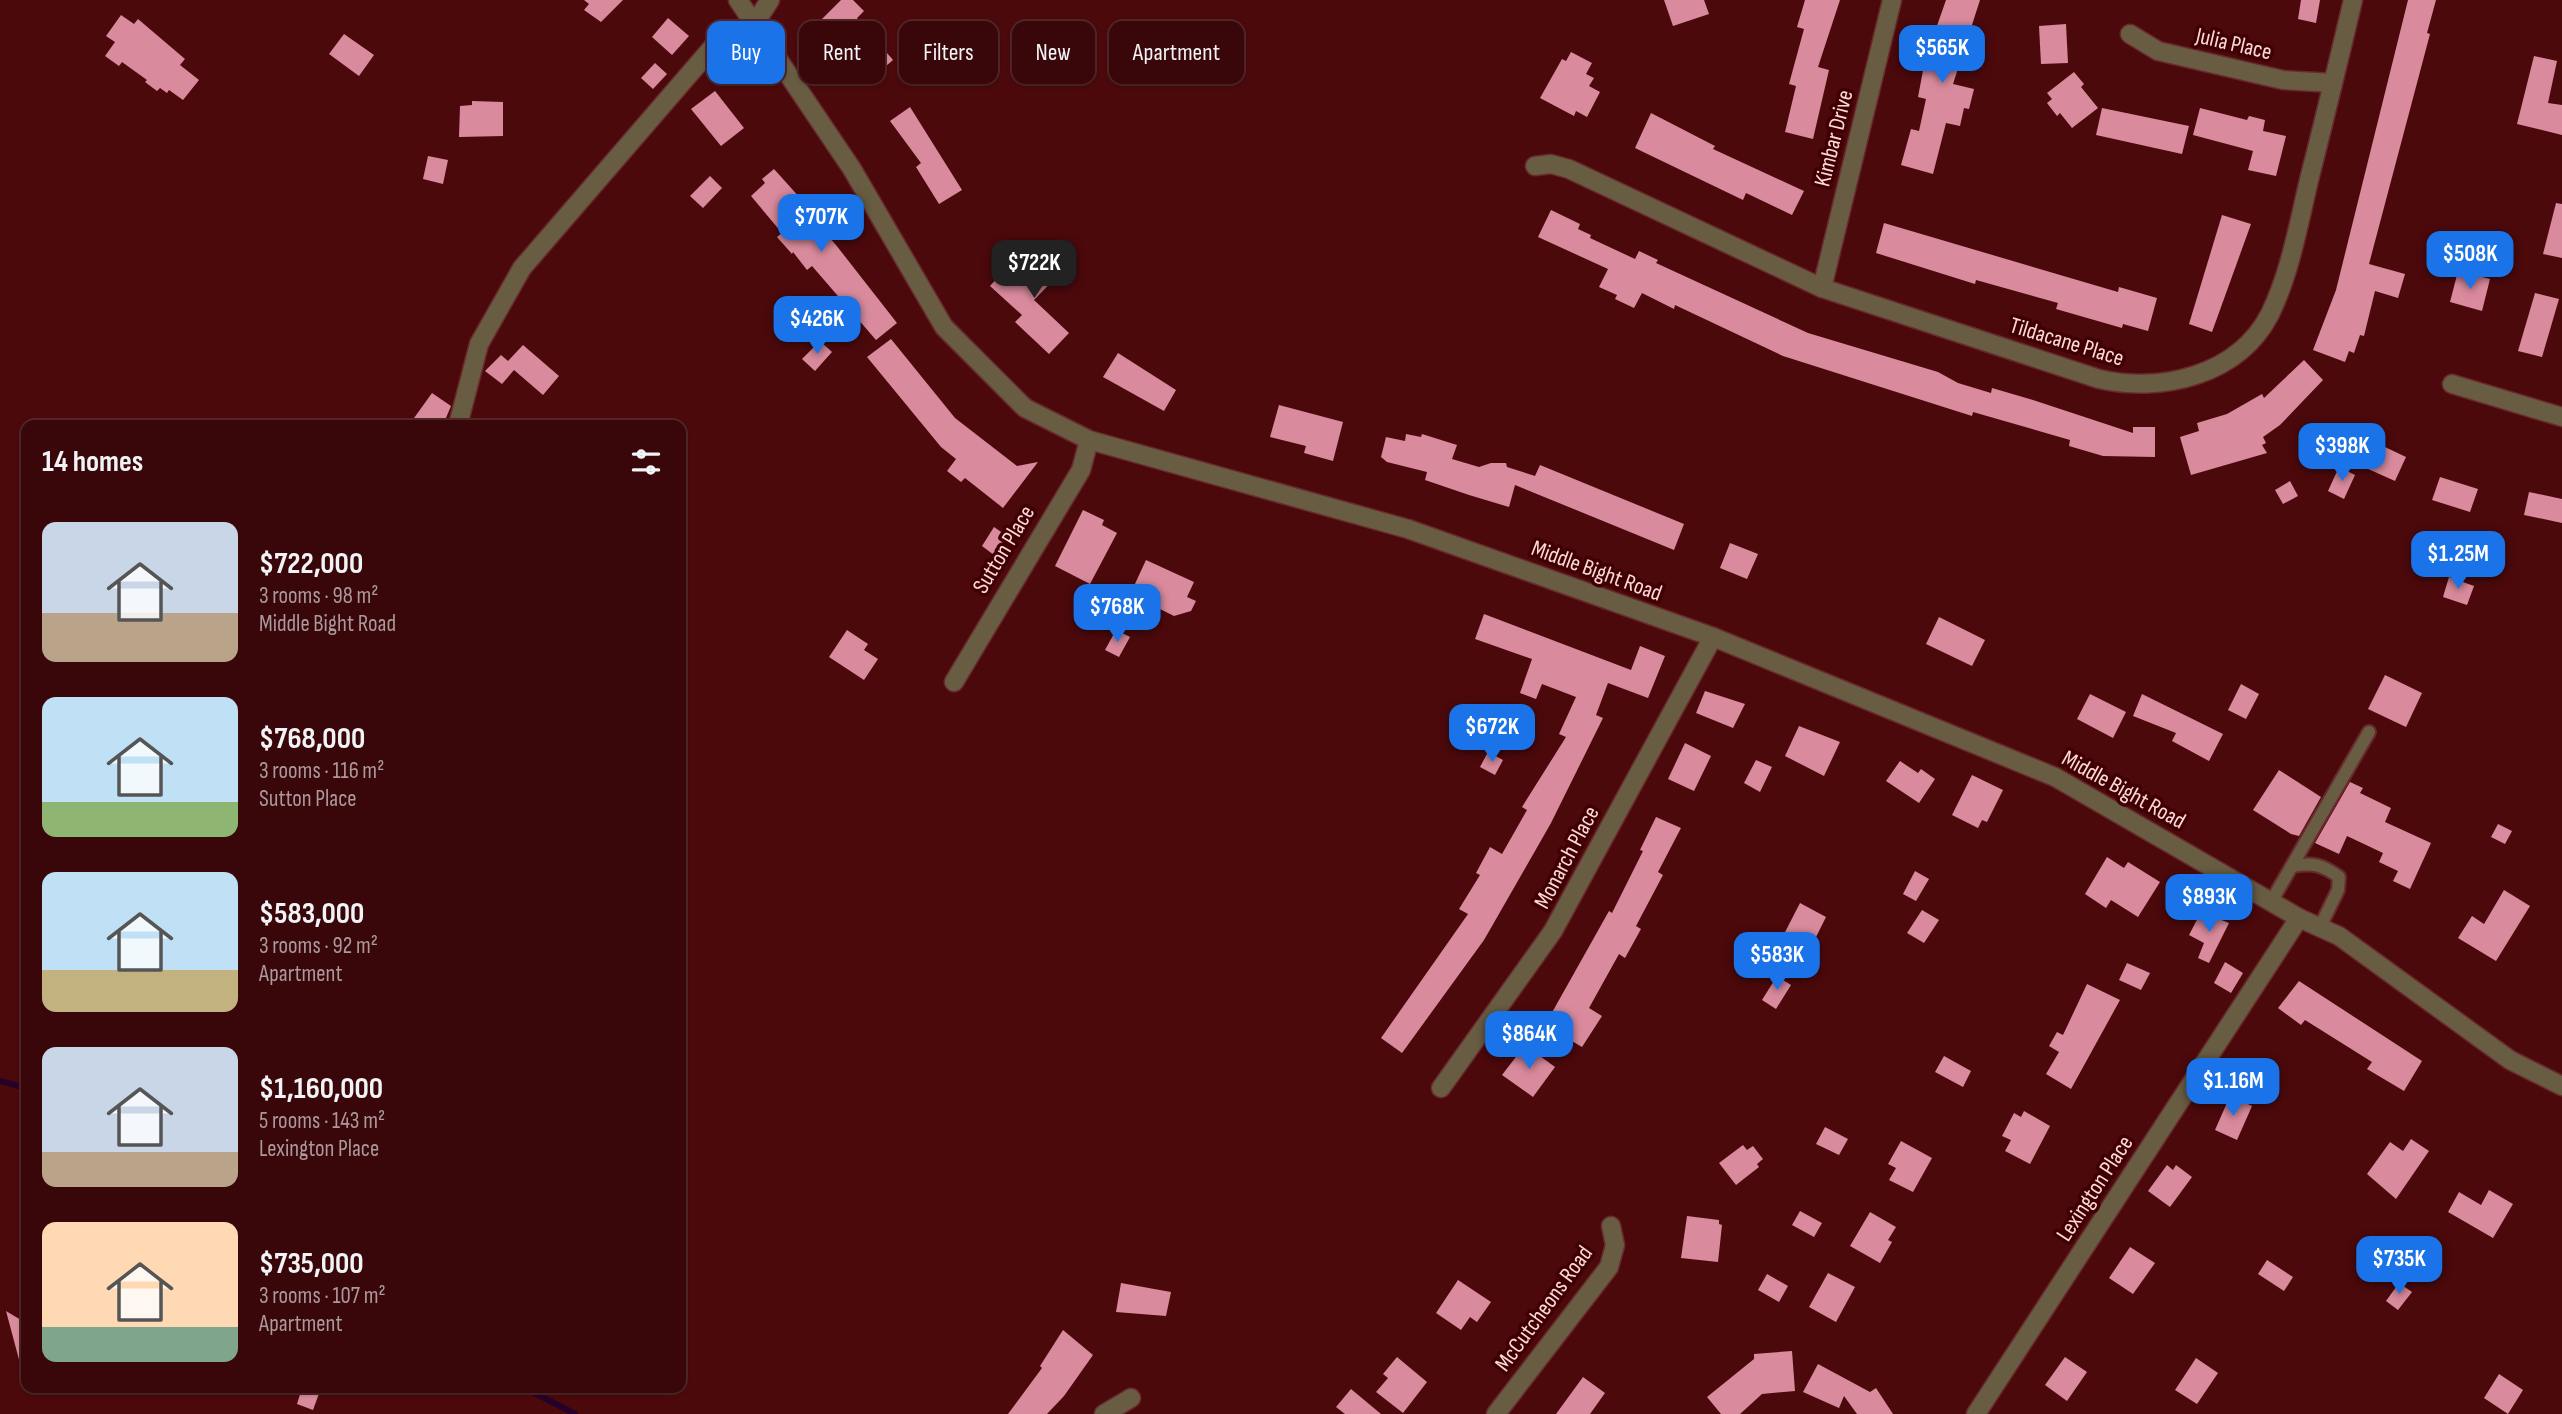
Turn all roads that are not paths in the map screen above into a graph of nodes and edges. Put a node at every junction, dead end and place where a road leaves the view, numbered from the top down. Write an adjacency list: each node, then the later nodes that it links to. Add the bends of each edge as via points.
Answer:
1 (737, 0): 5 (street, Middle Bight Road)
2 (770, 0): 6 (street)
3 (1892, 0): 12 (street, Kimbar Drive)
4 (2353, 0): 10 (street, Tildacane Place)
5 (750, 21)
6 (756, 21)
7 (2130, 34): 10 (street, Julia Place, via 2158,51 2283,79)
8 (707, 54): 15 (street, via 522,268 479,344)
9 (785, 72): 16 (street, Middle Bight Road, via 852,169 944,327 1025,408)
10 (2333, 83): 12 (street, Tildacane Place, via 2289,260 2269,316 2235,354 2197,375 2153,386 2099,379)
11 (1535, 166): 12 (street, Tildacane Place, via 1569,169)
12 (1822, 288)
13 (2452, 384): 14 (street)
14 (2562, 417)
15 (459, 420)
16 (1089, 440): 17 (street, Middle Bight Road, via 1408,529); 18 (street, Sutton Place, via 1081,470)
17 (1713, 637): 21 (street, Middle Bight Road, via 2055,777); 25 (street, Monarch Place, via 1553,931)
18 (954, 682)
19 (2370, 732): 20 (lane)
20 (2293, 866): 21 (lane); 23 (lane, via 2310,863 2339,877 2338,890)
21 (2271, 901): 22 (street, Middle Bight Road)
22 (2299, 918): 23 (street, Middle Bight Road); 30 (street, Lexington Place)
23 (2320, 927): 24 (street, Middle Bight Road, via 2339,936 2510,1060)
24 (2562, 1086)
25 (1441, 1088)
26 (1611, 1226): 29 (street, McCutcheons Road, via 1615,1245 1609,1267)
27 (1131, 1398): 28 (street)
28 (1104, 1414)
29 (1496, 1414)
30 (1976, 1414)

